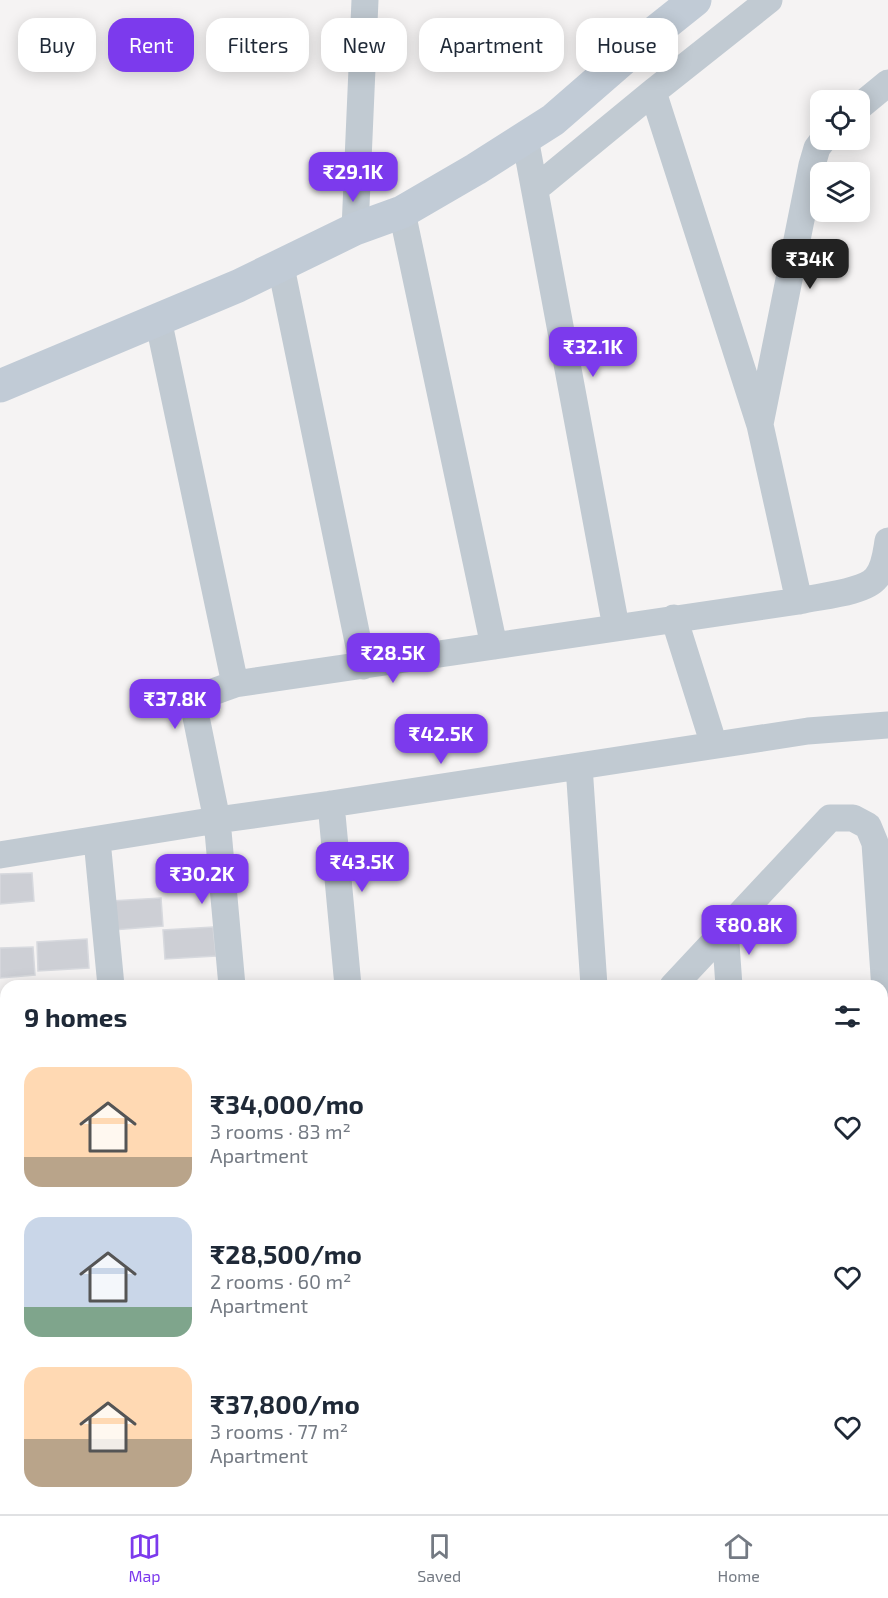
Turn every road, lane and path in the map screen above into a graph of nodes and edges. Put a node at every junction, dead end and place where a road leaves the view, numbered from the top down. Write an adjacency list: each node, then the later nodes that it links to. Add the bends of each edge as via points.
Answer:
1 (365, 0): 11 (street)
2 (695, 0): 7 (street, via 553,120)
3 (769, 0): 5 (street)
4 (888, 83): 6 (street)
5 (653, 92): 9 (street); 15 (street)
6 (870, 98)
7 (525, 138): 9 (street); 10 (street)
8 (817, 150): 15 (street)
9 (535, 189): 19 (street)
10 (402, 212): 11 (street); 20 (street)
11 (355, 229): 12 (street)
12 (281, 267): 13 (street); 21 (street)
13 (158, 319): 14 (street); 22 (street)
14 (0, 386)
15 (760, 425): 17 (street)
16 (888, 541): 17 (street, via 877,578 865,587)
17 (799, 601): 18 (street)
18 (674, 618): 19 (street); 24 (street)
19 (616, 627): 20 (street)
20 (494, 646): 21 (street)
21 (363, 666): 22 (street)
22 (235, 684): 27 (street, via 210,693 200,702 196,717)
23 (888, 725): 24 (street, via 808,731)
24 (714, 746): 25 (street)
25 (579, 766): 26 (street); 34 (street)
26 (331, 804): 27 (street); 33 (street)
27 (217, 820): 28 (street); 32 (street)
28 (97, 840): 29 (street); 31 (street)
29 (0, 855)
30 (725, 930): 35 (street); 36 (street); 37 (street, via 830,818 853,818 868,826 875,843)
31 (110, 980)
32 (230, 980)
33 (347, 980)
34 (594, 980)
35 (679, 980)
36 (729, 980)
37 (884, 980)

